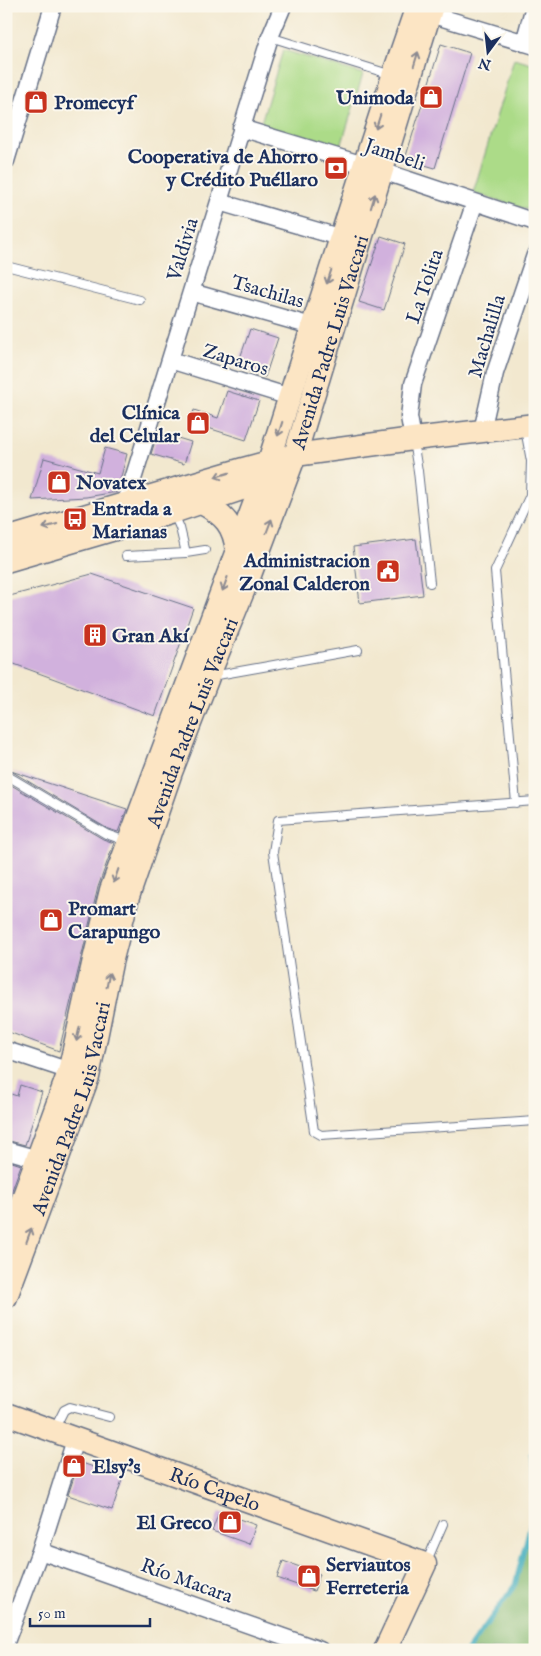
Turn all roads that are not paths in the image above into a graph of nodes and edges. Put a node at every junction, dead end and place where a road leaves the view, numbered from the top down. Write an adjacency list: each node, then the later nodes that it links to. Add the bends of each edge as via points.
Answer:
1 (53, 6): 8 (street)
2 (283, 6): 5 (street, Valdivia)
3 (534, 6): 6 (street)
4 (420, 8): 6 (street); 7 (main road, Avenida Padre Luis Vaccari); 11 (main road, Avenida Padre Luis Vaccari, one-way to 4)
5 (270, 37): 7 (lane); 9 (street, Valdivia)
6 (529, 44)
7 (393, 76): 11 (main road, Avenida Padre Luis Vaccari, one-way to 11)
8 (12, 123): 10 (street)
9 (242, 128): 11 (street, Jambeli); 12 (street, Valdivia)
10 (6, 161)
11 (373, 169): 13 (street, Jambeli); 15 (main road, Avenida Padre Luis Vaccari); 20 (main road, Avenida Padre Luis Vaccari, one-way to 11)
12 (219, 202): 15 (street); 18 (street, Valdivia)
13 (475, 202): 14 (street, Jambeli); 25 (street, La Tolita, via 412,384 410,417)
14 (535, 222)
15 (342, 238): 20 (main road, Avenida Padre Luis Vaccari, one-way to 20)
16 (535, 255): 24 (street, Machalilla, via 495,374)
17 (6, 266): 19 (lane)
18 (191, 292): 20 (street, Tsachilas); 21 (street, Valdivia)
19 (140, 300)
20 (324, 329): 22 (main road, Avenida Padre Luis Vaccari); 27 (main road, Avenida Padre Luis Vaccari)
21 (170, 360): 22 (street, Zaparos); 30 (street, Valdivia)
22 (290, 397): 26 (main road, Avenida Padre Luis Vaccari, one-way to 26)
23 (529, 426): 24 (main road); 43 (lane, via 530,495 495,571)
24 (482, 431): 25 (main road)
25 (413, 439): 27 (main road, via 326,451); 38 (lane)
26 (269, 462): 27 (main road); 28 (main road, Avenida Padre Luis Vaccari); 30 (main road, one-way to 30)
27 (292, 463): 28 (main road); 40 (main road, Avenida Padre Luis Vaccari, one-way to 27)
28 (262, 483): 29 (main road); 34 (main road, Avenida Padre Luis Vaccari)
29 (202, 503): 31 (main road); 34 (main road, via 225,519 235,538)
30 (125, 505): 32 (main road, one-way to 32)
31 (173, 512): 35 (lane); 37 (main road)
32 (6, 539)
33 (204, 550): 35 (lane)
34 (237, 551): 44 (main road, Avenida Padre Luis Vaccari, one-way to 44)
35 (186, 553): 36 (lane)
36 (126, 556)
37 (6, 561)
38 (430, 583)
39 (358, 650): 40 (lane)
40 (208, 676): 46 (main road, Avenida Padre Luis Vaccari, one-way to 40, via 128,897)
41 (6, 775): 44 (lane, via 106,834)
42 (535, 801): 43 (lane)
43 (516, 802): 47 (lane, via 278,820 273,852 314,1131 321,1135)
44 (128, 842): 46 (main road, Avenida Padre Luis Vaccari, one-way to 46, via 111,890 94,960)
45 (6, 1050): 46 (street)
46 (79, 1074): 49 (main road, Avenida Padre Luis Vaccari); 51 (main road, Avenida Padre Luis Vaccari, one-way to 46)
47 (535, 1121)
48 (6, 1150): 49 (street)
49 (38, 1159): 50 (main road, Avenida Padre Luis Vaccari)
50 (6, 1245)
51 (6, 1297)
52 (6, 1414): 54 (main road, Río Capelo)
53 (109, 1418): 54 (lane, via 70,1407 64,1410)
54 (53, 1431): 55 (main road, Río Capelo)
55 (76, 1440): 57 (street); 58 (main road, Río Capelo)
56 (443, 1524): 58 (lane)
57 (40, 1551): 59 (street); 60 (street, Río Macara)
58 (425, 1564): 61 (main road)
59 (6, 1642)
60 (320, 1650)
61 (385, 1650)

